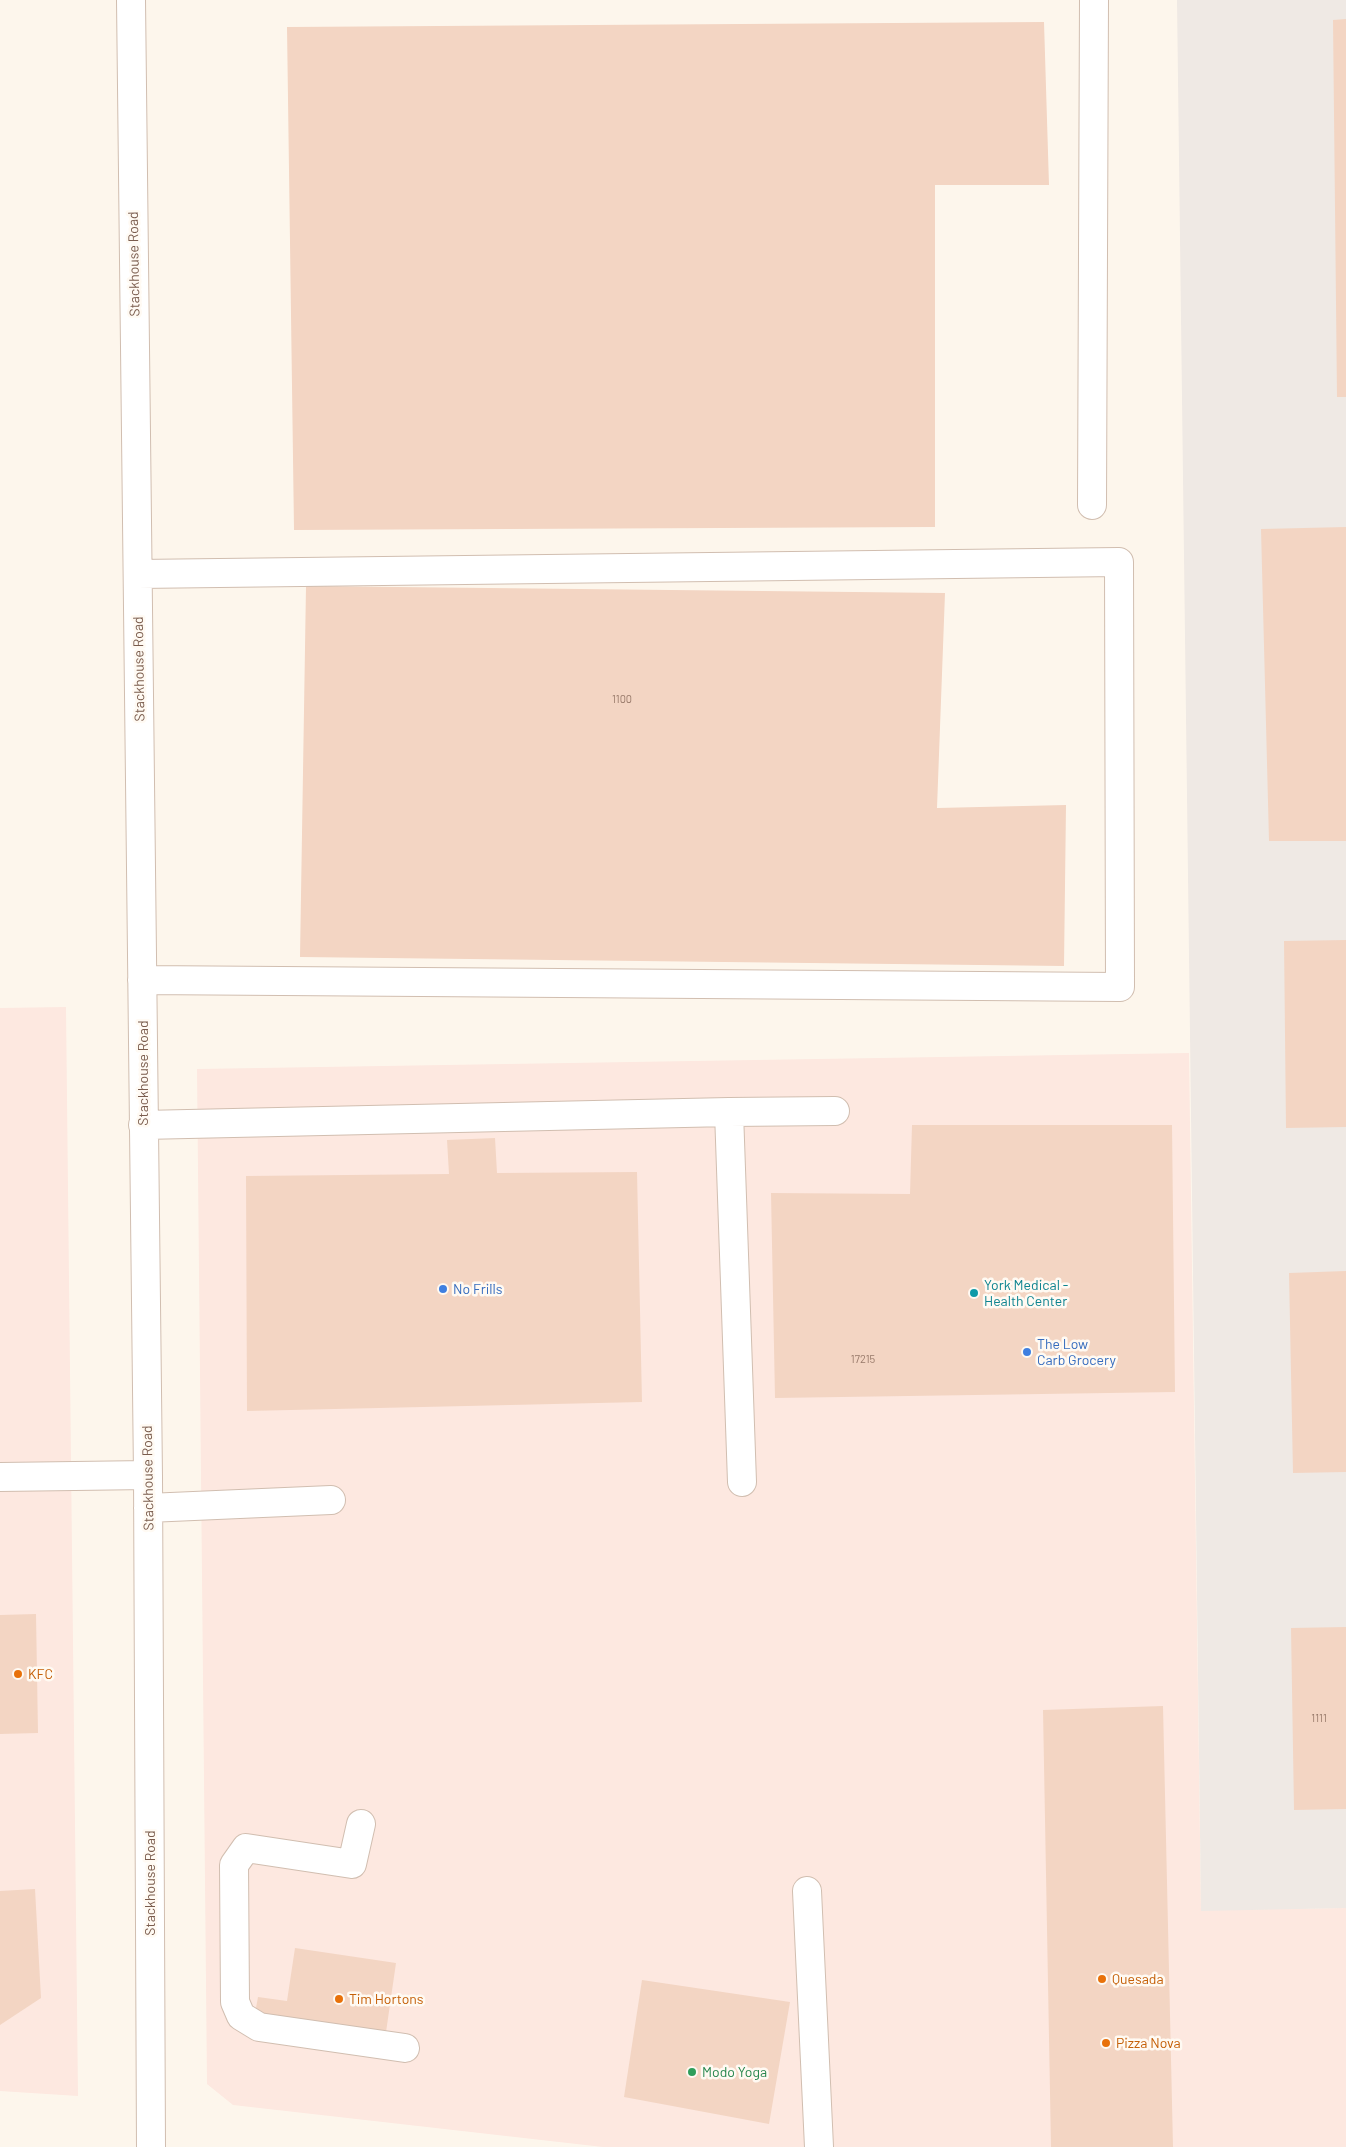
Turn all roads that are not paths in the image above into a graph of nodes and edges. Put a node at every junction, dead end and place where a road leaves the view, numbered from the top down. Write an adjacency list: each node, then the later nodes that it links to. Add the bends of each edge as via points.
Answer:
1 (131, 0): 4 (street, Stackhouse Road)
2 (1094, 0): 3 (street)
3 (1092, 505)
4 (138, 574): 5 (street, Stackhouse Road); 5 (street, via 1119,562 1120,987)
5 (142, 980): 8 (street, Stackhouse Road)
6 (835, 1111): 7 (street)
7 (729, 1112): 8 (street); 11 (street)
8 (143, 1125): 9 (street, Stackhouse Road)
9 (148, 1475): 10 (street); 13 (street, Stackhouse Road)
10 (0, 1477)
11 (742, 1482)
12 (331, 1500): 13 (street)
13 (148, 1508): 17 (street, Stackhouse Road)
14 (361, 1824): 16 (street, via 352,1864 246,1848 234,1865 236,2002 241,2016 259,2027)
15 (807, 1891): 18 (street)
16 (405, 2048)
17 (151, 2147)
18 (820, 2147)

